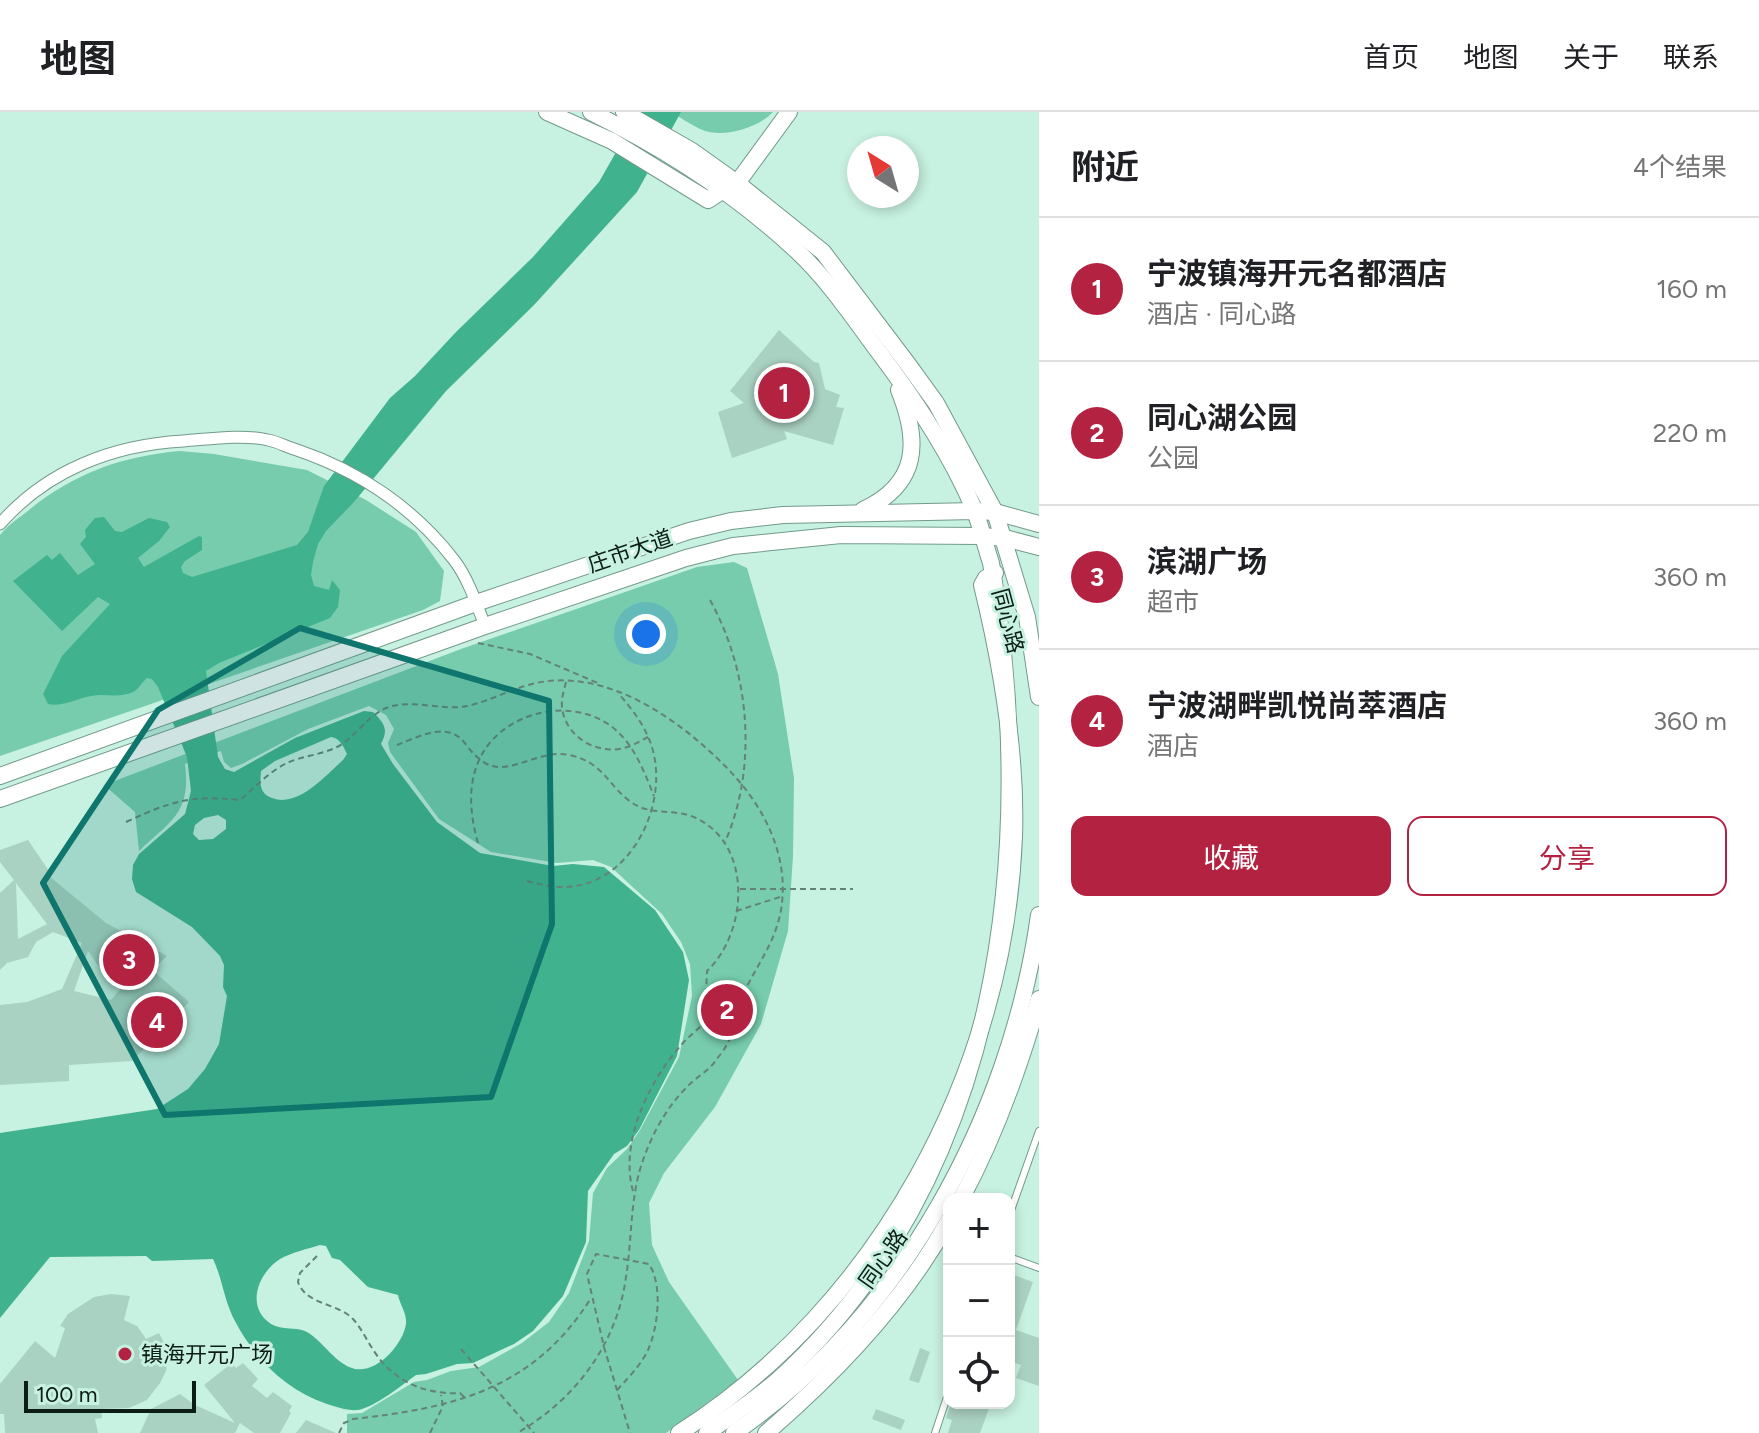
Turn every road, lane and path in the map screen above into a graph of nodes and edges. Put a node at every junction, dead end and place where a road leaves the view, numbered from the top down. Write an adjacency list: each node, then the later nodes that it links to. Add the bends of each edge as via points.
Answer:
1 (547, 112): 5 (street, via 612,141 708,200)
2 (591, 112): 4 (street, 同心路)
3 (789, 112): 5 (street)
4 (623, 120): 5 (street, 同心路); 5 (street, 同心路, via 692,151)
5 (730, 189): 6 (street, 同心路, via 799,252); 8 (street, 同心路, via 823,252 936,403)
6 (890, 366): 7 (street, 同心路, via 924,415); 9 (street, via 910,417 913,453 901,482 880,502)
7 (975, 511): 8 (street, 庄市大道); 9 (street, 庄市大道); 12 (street, 同心路)
8 (995, 512): 11 (street, 庄市大道); 13 (street, 同心路)
9 (855, 513): 17 (street, 庄市大道, via 731,521)
10 (0, 524): 17 (street, via 49,482 115,450 223,438 267,440 325,460 391,498 456,562)
11 (1039, 524)
12 (982, 536): 13 (street, 庄市大道); 15 (street, 同心路); 18 (street, 庄市大道, via 841,535 733,546)
13 (1005, 538): 14 (street, 庄市大道); 21 (street, 同心路)
14 (1039, 547)
15 (995, 573): 27 (street, 同心路, via 1012,630); 78 (street, via 982,585 1011,741 1014,836 1007,912 977,1043 920,1172 841,1290 743,1386)
16 (710, 600): 34 (path, via 739,678 746,756)
17 (476, 603): 18 (street); 33 (street, 庄市大道)
18 (485, 626): 19 (street, 庄市大道)
19 (459, 636): 23 (path, via 530,654); 36 (street, 庄市大道)
20 (1039, 637): 21 (street)
21 (1035, 664): 25 (street, 同心路)
22 (566, 681): 23 (path); 26 (path); 38 (path, via 538,682 467,706 387,707 338,746 285,764 240,800 207,796 167,803)
23 (605, 686): 24 (path)
24 (617, 692): 28 (path); 34 (path, via 689,733)
25 (1039, 697)
26 (562, 710): 30 (path, via 601,719); 30 (path, via 577,737 591,746); 32 (path, via 516,722)
27 (1025, 710)
28 (648, 737): 30 (path); 35 (path, via 656,775)
29 (397, 745): 32 (path, via 434,731 446,732 459,737)
30 (631, 746): 35 (path)
31 (1028, 749): 41 (street)
32 (479, 759): 37 (path, via 503,767 539,756 569,755 602,771 633,805); 39 (path, via 471,798)
33 (0, 776)
34 (743, 785): 40 (path); 45 (path, via 776,844)
35 (654, 796): 37 (path)
36 (0, 799)
37 (651, 810): 40 (path, via 697,818); 42 (path, via 634,849 600,878 574,886)
38 (126, 822)
39 (478, 843)
40 (725, 844): 43 (path, via 735,861)
41 (1030, 846)
42 (527, 881)
43 (739, 889): 45 (path); 48 (path)
44 (853, 889): 45 (path)
45 (782, 891): 46 (path)
46 (781, 896): 48 (path); 50 (path, via 772,943)
47 (1025, 903): 71 (street, 同心路, via 1017,960 995,1042 950,1150 884,1260 777,1380)
48 (735, 911): 52 (path, via 726,945 707,971)
49 (1039, 915): 71 (street, 同心路, via 1031,969 1006,1057 943,1197 861,1316 789,1392)
50 (742, 995): 52 (path); 55 (path, via 730,1039 714,1064 668,1108 653,1135)
51 (1039, 999): 54 (street, via 992,1137)
52 (707, 1022): 55 (path, via 669,1060 649,1094 630,1158)
53 (1039, 1131): 56 (lane)
54 (964, 1193)
55 (634, 1194): 59 (path)
56 (1015, 1199)
57 (943, 1229): 81 (street, via 859,1344)
58 (317, 1256): 67 (path, via 300,1273 301,1289 354,1320 394,1373)
59 (628, 1259): 62 (path, via 596,1254 587,1274); 63 (path, via 617,1316); 66 (path, via 649,1264 657,1296 648,1351)
60 (1015, 1259): 61 (lane)
61 (1039, 1268)
62 (592, 1297): 63 (path); 65 (path, via 563,1338 529,1368)
63 (604, 1347): 66 (path); 72 (path, via 584,1377)
64 (461, 1349): 65 (path)
65 (496, 1387): 68 (path); 72 (path)
66 (617, 1390): 77 (path)
67 (441, 1394): 68 (path, via 460,1393); 69 (path)
68 (465, 1399): 69 (path)
69 (443, 1406): 73 (path, via 353,1419); 74 (path)
70 (943, 1409): 82 (lane)
71 (749, 1421): 79 (street, 同心路); 80 (street, 同心路)
72 (528, 1426): 75 (path); 76 (path)
73 (339, 1433)
74 (430, 1433)
75 (517, 1433)
76 (534, 1433)
77 (630, 1433)
78 (679, 1433)
79 (707, 1433)
80 (734, 1433)
81 (766, 1433)
82 (935, 1433)

